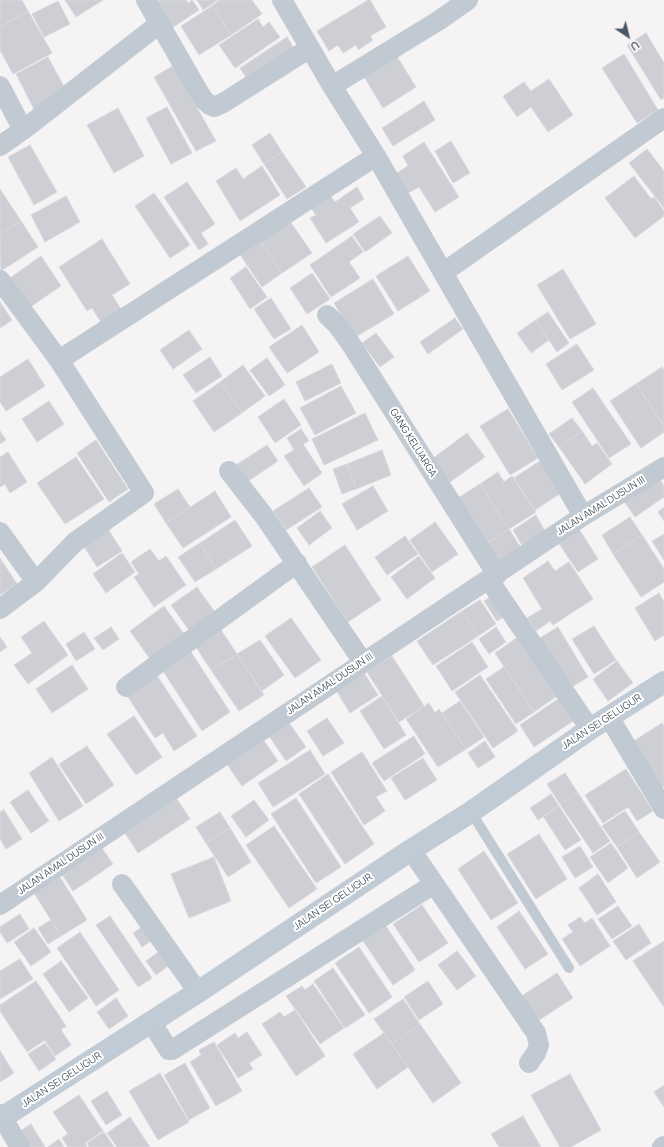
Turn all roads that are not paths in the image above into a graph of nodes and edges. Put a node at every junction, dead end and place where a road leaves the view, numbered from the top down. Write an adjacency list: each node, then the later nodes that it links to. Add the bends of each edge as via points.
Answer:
1 (146, 0): 4 (street)
2 (282, 0): 5 (street)
3 (468, 0): 7 (street)
4 (159, 24): 5 (street, via 204,100 214,107 224,104); 9 (street)
5 (310, 48): 7 (street)
6 (0, 86): 9 (street)
7 (332, 86): 11 (street)
8 (664, 118): 12 (street)
9 (23, 130): 10 (street)
10 (0, 146)
11 (376, 156): 12 (street); 15 (street)
12 (444, 272): 18 (street)
13 (0, 280): 15 (street)
14 (327, 315): 21 (street, GANG KELUARGA, via 349,341)
15 (59, 360): 22 (street, via 144,493 76,542)
16 (664, 467): 18 (street, JALAN AMAL DUSUN III)
17 (229, 471): 20 (street)
18 (583, 516): 21 (street, JALAN AMAL DUSUN III)
19 (0, 532): 22 (street)
20 (297, 563): 24 (street); 26 (street)
21 (493, 577): 24 (street, JALAN AMAL DUSUN III); 28 (street, GANG KELUARGA)
22 (36, 582): 23 (street)
23 (0, 608)
24 (363, 662): 34 (street, JALAN AMAL DUSUN III)
25 (664, 682): 27 (main road, JALAN SEI GELUGUR)
26 (126, 687)
27 (609, 717): 28 (main road, JALAN SEI GELUGUR); 29 (street)
28 (590, 729): 30 (main road, JALAN SEI GELUGUR)
29 (664, 809)
30 (472, 812): 31 (main road, JALAN SEI GELUGUR); 35 (lane)
31 (412, 850): 33 (street); 36 (main road, JALAN SEI GELUGUR)
32 (122, 884): 36 (street)
33 (434, 884): 37 (street, via 172,1050 169,1050); 38 (street, via 536,1033 539,1045)
34 (0, 905)
35 (569, 968)
36 (198, 992): 37 (main road, JALAN SEI GELUGUR)
37 (152, 1022): 39 (main road, JALAN SEI GELUGUR)
38 (529, 1063)
39 (1, 1117): 40 (street)
40 (20, 1147)

